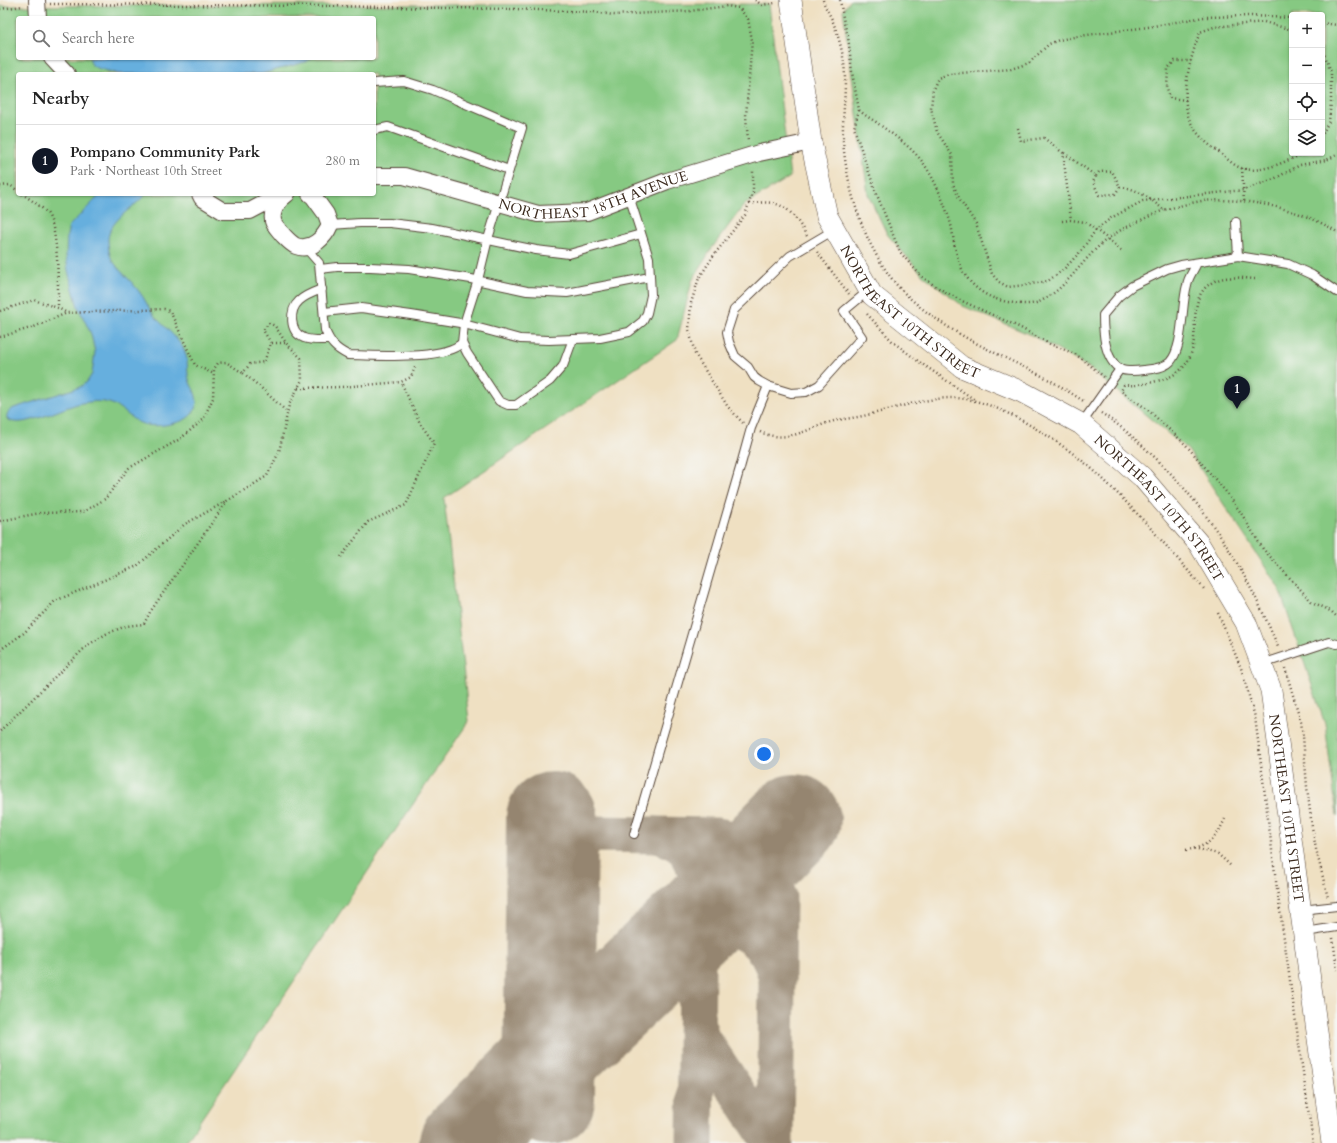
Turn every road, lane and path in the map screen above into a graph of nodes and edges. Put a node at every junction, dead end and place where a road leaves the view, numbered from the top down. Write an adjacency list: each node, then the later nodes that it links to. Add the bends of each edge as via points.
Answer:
1 (791, 0): 20 (street, NORTHEAST 10TH STREET)
2 (823, 0): 87 (path, via 833,20 844,63 842,118 852,192 872,246 885,268 917,304 942,323 977,345 1061,386)
3 (840, 0): 16 (path)
4 (38, 7): 5 (path); 23 (path, via 312,5 594,12 614,15 690,11 727,6 739,8 748,19 752,40 746,116)
5 (0, 9)
6 (1289, 18): 50 (path, via 1204,17 1079,36 1049,44 1029,63 1011,69 949,74 938,78 933,89 931,108 936,132 952,155 953,184 976,224 992,274 999,282 1008,287 1048,281 1081,251)
7 (1325, 23): 8 (path)
8 (1337, 25)
9 (1289, 29): 12 (path, via 1264,22 1214,27 1200,32)
10 (1325, 56): 19 (path, via 1331,72 1330,121)
11 (54, 60): 13 (street)
12 (1191, 61): 15 (path); 15 (path, via 1175,61 1168,68 1167,88 1170,98)
13 (65, 72)
14 (376, 83): 26 (lane, via 404,81 433,90 522,128)
15 (1186, 100): 25 (path, via 1190,121 1204,142)
16 (859, 110): 54 (path, via 914,152 923,163 931,175 947,213 956,253 965,274 971,284 989,297 1018,304 1040,302 1061,287 1099,245); 82 (path, via 854,128 877,197 900,252 910,265 935,286 962,301 1075,354)
17 (1018, 128): 21 (path, via 1021,141 1044,138)
18 (376, 130): 26 (lane, via 388,127)
19 (1325, 130)
20 (811, 142): 23 (street, NORTHEAST 18TH AVENUE); 49 (street, NORTHEAST 10TH STREET, via 827,216)
21 (1063, 153): 28 (path); 44 (path)
22 (1337, 155): 32 (path, via 1300,165 1274,179)
23 (750, 156): 38 (street, NORTHEAST 18TH AVENUE, via 666,181); 88 (path, via 753,180 751,198 745,215 699,278 691,303 689,330 695,354 715,387 728,407 744,425)
24 (1298, 156): 25 (path, via 1274,166 1255,170)
25 (1242, 168): 32 (path)
26 (509, 170): 41 (lane)
27 (376, 176): 41 (street, NORTHEAST 18TH AVENUE, via 404,176)
28 (1096, 176): 30 (path, via 1099,172 1112,172); 30 (path, via 1093,182 1099,195 1115,194)
29 (0, 186): 31 (path, via 10,185)
30 (1120, 187): 39 (path, via 1132,189)
31 (16, 190)
32 (1243, 190): 39 (path); 40 (path)
33 (25, 196): 66 (path, via 47,213 54,228)
34 (201, 196): 43 (street, via 223,211)
35 (282, 196): 43 (street)
36 (284, 196): 45 (street, via 277,204)
37 (313, 196): 48 (street, via 326,214)
38 (629, 196): 41 (street, NORTHEAST 18TH AVENUE, via 586,212 538,214); 52 (lane)
39 (1151, 200): 42 (path); 50 (path, via 1143,201 1111,218)
40 (1244, 202): 42 (path, via 1202,201); 51 (path, via 1276,207 1304,216)
41 (499, 203): 53 (lane)
42 (1164, 210): 54 (path, via 1117,232)
43 (250, 212): 45 (street)
44 (1071, 220): 46 (path); 50 (path, via 1084,222)
45 (273, 221): 55 (street, via 296,247)
46 (1062, 221)
47 (1236, 222): 57 (lane)
48 (330, 225): 53 (lane, via 390,223); 55 (street, via 321,240)
49 (834, 230): 64 (street, NORTHEAST 10TH STREET); 83 (lane, via 790,256 734,310 727,332 735,356 754,376)
50 (1095, 231): 54 (path)
51 (1337, 232)
52 (641, 234): 53 (lane, via 569,254 536,250); 60 (lane, via 649,258)
53 (488, 239): 62 (lane)
54 (1108, 239): 56 (path)
55 (306, 247): 59 (lane, via 319,263)
56 (1123, 252)
57 (1238, 256): 58 (lane); 65 (lane, via 1288,264 1312,275)
58 (1197, 263): 78 (lane, via 1187,283 1176,353 1169,363 1154,369); 78 (lane, via 1167,269 1132,286 1102,315 1106,347 1113,362)
59 (320, 269): 62 (lane, via 409,269); 63 (lane)
60 (650, 277): 62 (lane, via 567,293 527,291); 72 (lane, via 651,295 643,321 629,332 600,338)
61 (1256, 279): 85 (path, via 1239,277 1212,282 1202,292 1197,303 1195,337 1191,355 1183,368 1171,377 1154,382 1124,385)
62 (478, 280): 70 (lane)
63 (322, 289): 68 (lane); 73 (lane, via 300,300 294,306 293,325 297,333 304,338)
64 (869, 290): 83 (lane, via 844,311 862,337 819,385 806,392 791,393); 87 (street, NORTHEAST 10TH STREET, via 962,367)
65 (1337, 292)
66 (58, 308): 67 (path, via 34,300); 69 (path)
67 (0, 311)
68 (324, 312): 70 (lane, via 361,308); 73 (lane, via 325,330)
69 (67, 313): 71 (path, via 34,327); 80 (path, via 164,309 170,311 195,365)
70 (464, 324): 72 (lane, via 520,339); 76 (lane)
71 (0, 337)
72 (573, 339): 76 (lane, via 563,366 550,381 516,405 499,401)
73 (329, 340): 77 (lane, via 337,349 348,355)
74 (271, 343): 75 (path); 75 (path, via 263,330 269,322 275,326); 79 (path, via 264,362 250,364)
75 (286, 343): 84 (path, via 301,358 302,380)
76 (462, 343): 77 (lane, via 446,350)
77 (420, 355): 81 (path, via 411,377)
78 (1120, 369): 82 (lane)
79 (243, 373): 80 (path, via 226,362 218,363); 86 (path)
80 (214, 374): 90 (path, via 213,398 203,420 180,439 129,468 105,499 83,512 40,513)
81 (401, 382): 84 (path); 91 (path, via 420,423 434,442 406,505 368,522)
82 (1110, 383): 85 (path); 87 (lane)
83 (768, 386): 88 (lane)
84 (298, 388): 86 (path)
85 (1121, 391): 94 (path, via 1147,408 1186,445 1226,492 1263,549 1312,602)
86 (287, 412): 89 (path, via 279,452 267,476)
87 (1087, 416): 97 (path, via 1112,420 1156,458 1206,514 1253,590); 98 (street, NORTHEAST 10TH STREET, via 1198,544 1246,623)
88 (751, 428): 92 (path, via 782,437 800,434 839,420 857,418 932,399 957,398 978,401 1004,411 1032,427 1083,462 1136,512); 101 (lane)
89 (227, 501): 96 (path, via 185,524 136,566 56,601 24,633); 99 (path, via 144,624 126,626 88,645)
90 (0, 521)
91 (341, 557)
92 (1208, 594)
93 (1215, 607): 110 (path, via 1241,668 1255,717)
94 (1337, 617)
95 (1337, 644): 97 (lane, via 1329,642)
96 (0, 650)
97 (1282, 657): 98 (lane); 105 (path, via 1301,722 1312,827)
98 (1261, 664): 106 (street, NORTHEAST 10TH STREET, via 1271,690)
99 (0, 731)
100 (1225, 819): 102 (path, via 1215,837)
101 (634, 834)
102 (1197, 849): 103 (path); 104 (path, via 1218,854)
103 (1186, 850)
104 (1232, 867)
105 (1333, 906): 106 (lane)
106 (1301, 910): 108 (street, NORTHEAST 10TH STREET)
107 (1335, 928): 108 (lane); 109 (path)
108 (1304, 932): 111 (street, NORTHEAST 10TH STREET)
109 (1337, 970)
110 (1313, 1143)
111 (1332, 1143)

